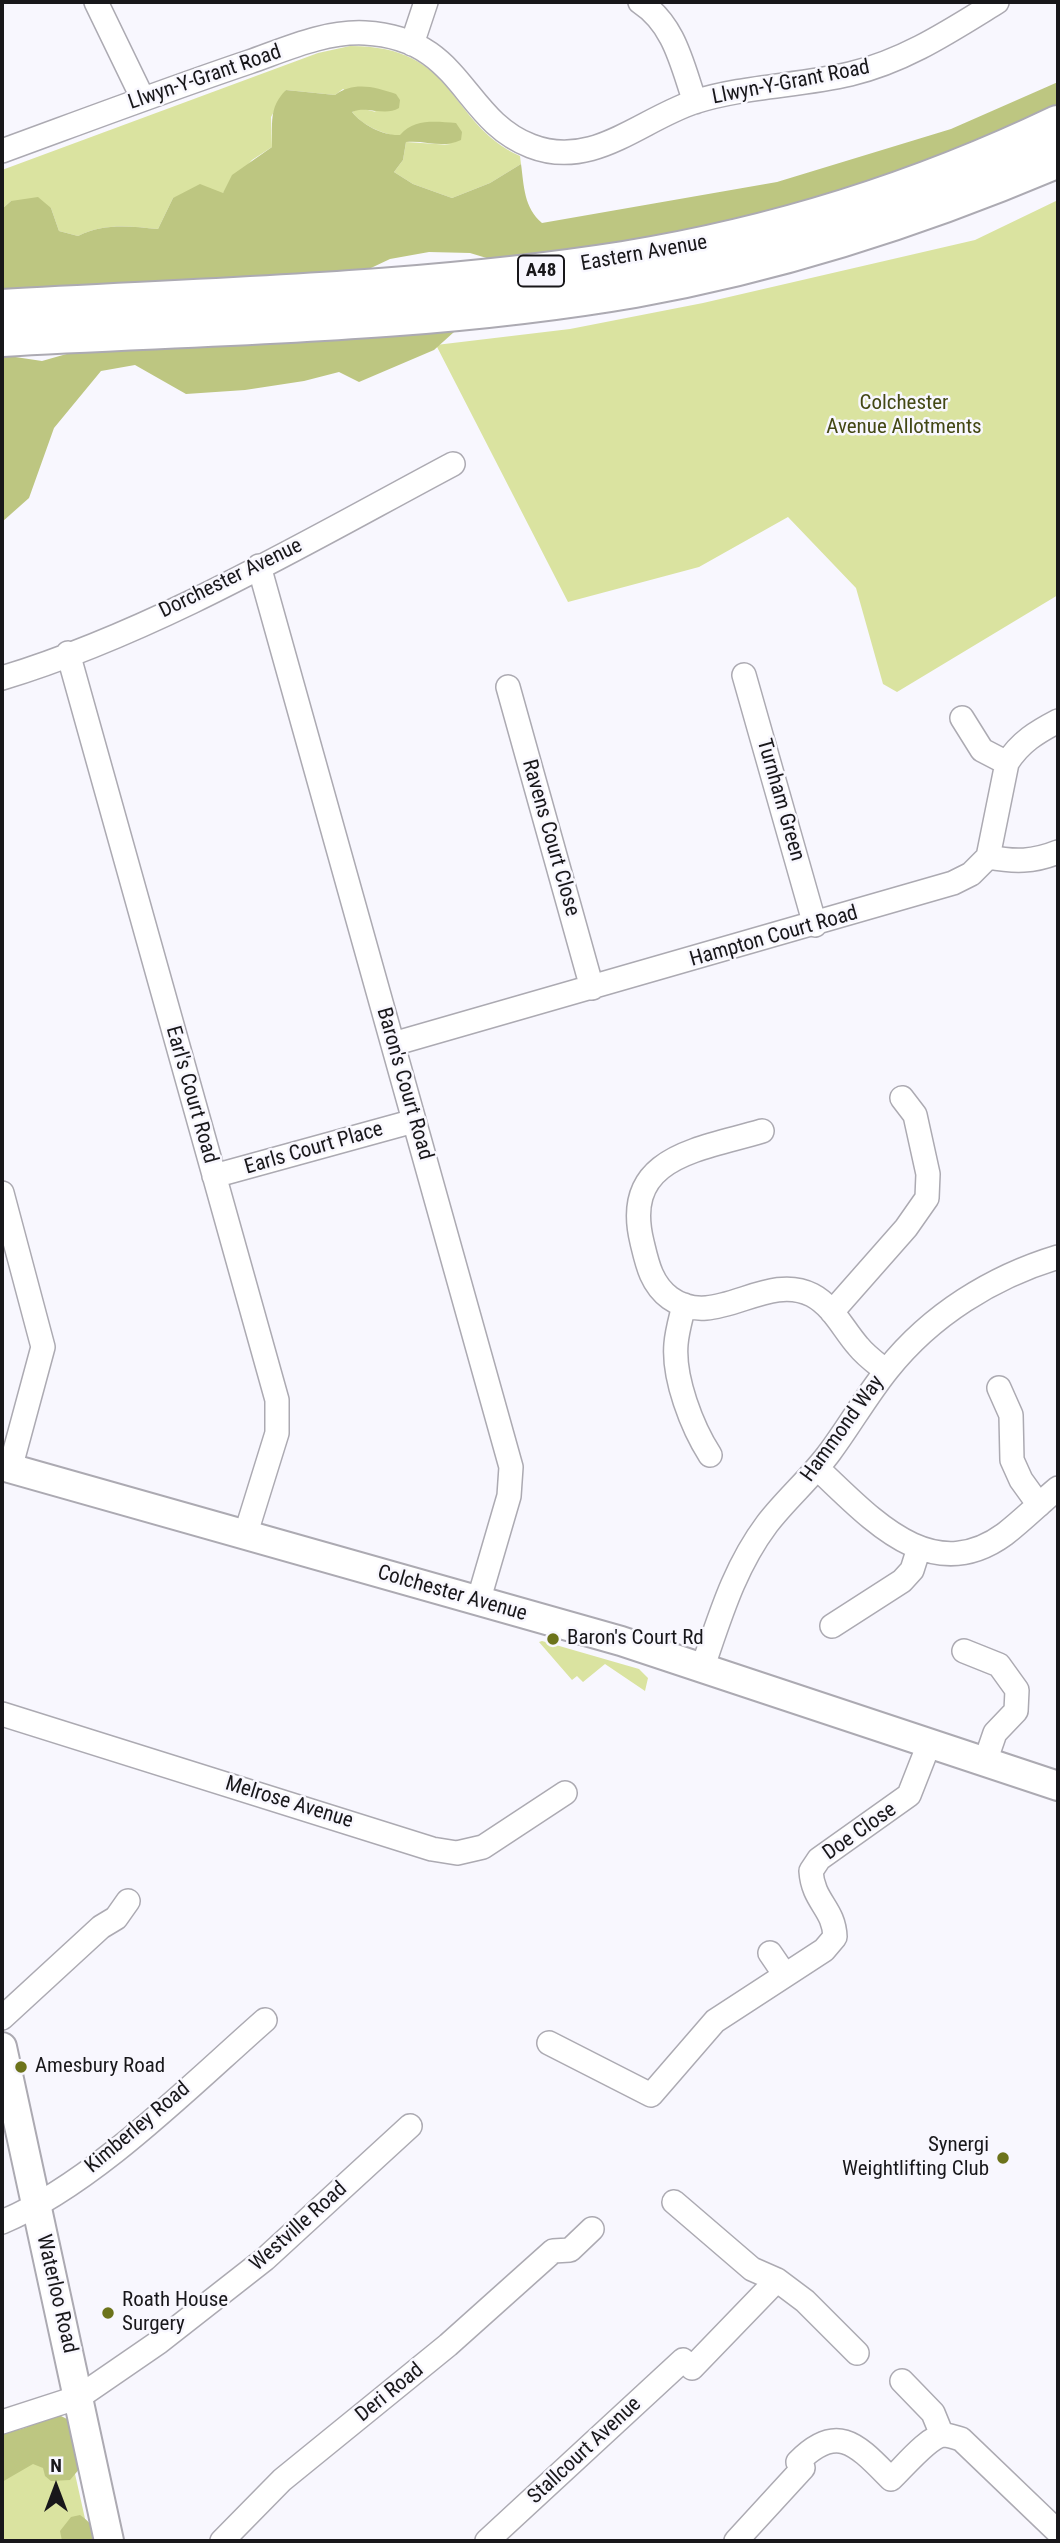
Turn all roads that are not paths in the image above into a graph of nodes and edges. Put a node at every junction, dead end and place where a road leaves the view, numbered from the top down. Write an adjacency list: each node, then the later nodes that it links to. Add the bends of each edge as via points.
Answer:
1 (96, 2): 6 (street)
2 (426, 2): 5 (street)
3 (640, 2): 7 (street, Llwyn-Y-Grant Road, via 675,42)
4 (997, 2): 7 (street, Llwyn-Y-Grant Road, via 940,37 852,74)
5 (412, 44): 6 (street, Llwyn-Y-Grant Road, via 368,33 330,36); 7 (street, Llwyn-Y-Grant Road, via 451,70 504,131 532,147 580,152 599,148)
6 (143, 99): 9 (street, Llwyn-Y-Grant Road)
7 (695, 102)
8 (1058, 125): 11 (highway, Eastern Avenue / A48, via 936,178 828,213 625,261 358,289)
9 (2, 151)
10 (1058, 158): 12 (highway, Eastern Avenue / A48, via 948,203 838,239 738,267 633,288 503,306)
11 (2, 309)
12 (2, 337)
13 (453, 464): 14 (street, Dorchester Avenue)
14 (259, 566): 15 (street, Dorchester Avenue); 26 (street, Baron's Court Road)
15 (68, 653): 17 (street, Dorchester Avenue); 30 (street, Earl's Court Road)
16 (744, 675): 24 (street, Turnham Green)
17 (2, 678)
18 (508, 687): 25 (street, Ravens Court Close)
19 (962, 718): 21 (street, via 982,750)
20 (1058, 721): 21 (street, via 1024,741)
21 (1007, 763): 23 (street)
22 (1058, 852): 23 (street, via 1021,862)
23 (988, 857): 24 (street, Hampton Court Road, via 981,867 953,883)
24 (816, 925): 25 (street, Hampton Court Road)
25 (592, 988): 26 (street, Hampton Court Road)
26 (393, 1044): 28 (street, Baron's Court Road)
27 (902, 1098): 34 (street, via 915,1115 928,1174 927,1198)
28 (414, 1121): 30 (street, Earls Court Place); 44 (street, Baron's Court Road, via 511,1467 509,1496)
29 (762, 1131): 33 (street, via 685,1155 655,1171 644,1184 636,1211 647,1266 661,1290)
30 (214, 1177): 42 (street, Earl's Court Road, via 278,1419)
31 (2, 1193): 38 (street, via 43,1347)
32 (1058, 1256): 35 (street, Hammond Way, via 1008,1276 955,1306 924,1329)
33 (684, 1306): 34 (street, via 707,1308 788,1288 814,1296); 37 (street, via 676,1357 694,1430)
34 (832, 1312): 35 (street, via 864,1353)
35 (886, 1371): 39 (street, Hammond Way)
36 (999, 1388): 41 (street, via 1011,1415 1012,1460)
37 (710, 1455)
38 (6, 1467): 42 (street, Colchester Avenue)
39 (817, 1468): 43 (street, via 884,1529); 47 (street, Hammond Way, via 769,1522 736,1572)
40 (1058, 1488): 41 (street)
41 (1039, 1504): 43 (street, via 1004,1535 975,1549 946,1555)
42 (245, 1536): 44 (street, Colchester Avenue)
43 (919, 1548): 45 (street, via 912,1570 902,1581)
44 (478, 1602): 47 (street, Colchester Avenue, via 621,1641)
45 (832, 1626)
46 (964, 1651): 50 (street, via 999,1665 1017,1690 1016,1711 995,1733)
47 (702, 1669): 49 (street, Colchester Avenue)
48 (2, 1714): 52 (street, Melrose Avenue, via 457,1853 483,1847)
49 (929, 1744): 50 (street, Colchester Avenue); 55 (street, Doe Close, via 909,1795 819,1859 811,1871 812,1889 835,1922 835,1937 824,1950)
50 (985, 1762): 51 (street, Colchester Avenue)
51 (1058, 1786)
52 (565, 1793)
53 (128, 1901): 56 (street, via 116,1918)
54 (770, 1953): 55 (street)
55 (785, 1975): 58 (street, Doe Close, via 715,2021 651,2095)
56 (2, 2018)
57 (265, 2020): 62 (street, Kimberley Road, via 138,2130)
58 (549, 2043)
59 (2, 2047): 62 (street, Waterloo Road)
60 (410, 2126): 68 (street, Westville Road, via 232,2287)
61 (674, 2202): 65 (street, via 752,2269)
62 (37, 2207): 63 (street, Kimberley Road); 68 (street, Waterloo Road)
63 (2, 2222)
64 (592, 2229): 73 (street, Deri Road, via 570,2250 552,2251 448,2345 282,2480)
65 (777, 2280): 66 (street, via 805,2301); 74 (street, Stallcourt Avenue)
66 (856, 2353)
67 (902, 2381): 70 (street, via 933,2413)
68 (79, 2397): 69 (street, Westville Road); 72 (street, Waterloo Road)
69 (2, 2422)
70 (942, 2435): 71 (street, via 961,2440); 75 (street, via 891,2479 857,2447 839,2440 819,2443)
71 (1058, 2532)
72 (109, 2541)
73 (222, 2541)
74 (487, 2541)
75 (736, 2541)

